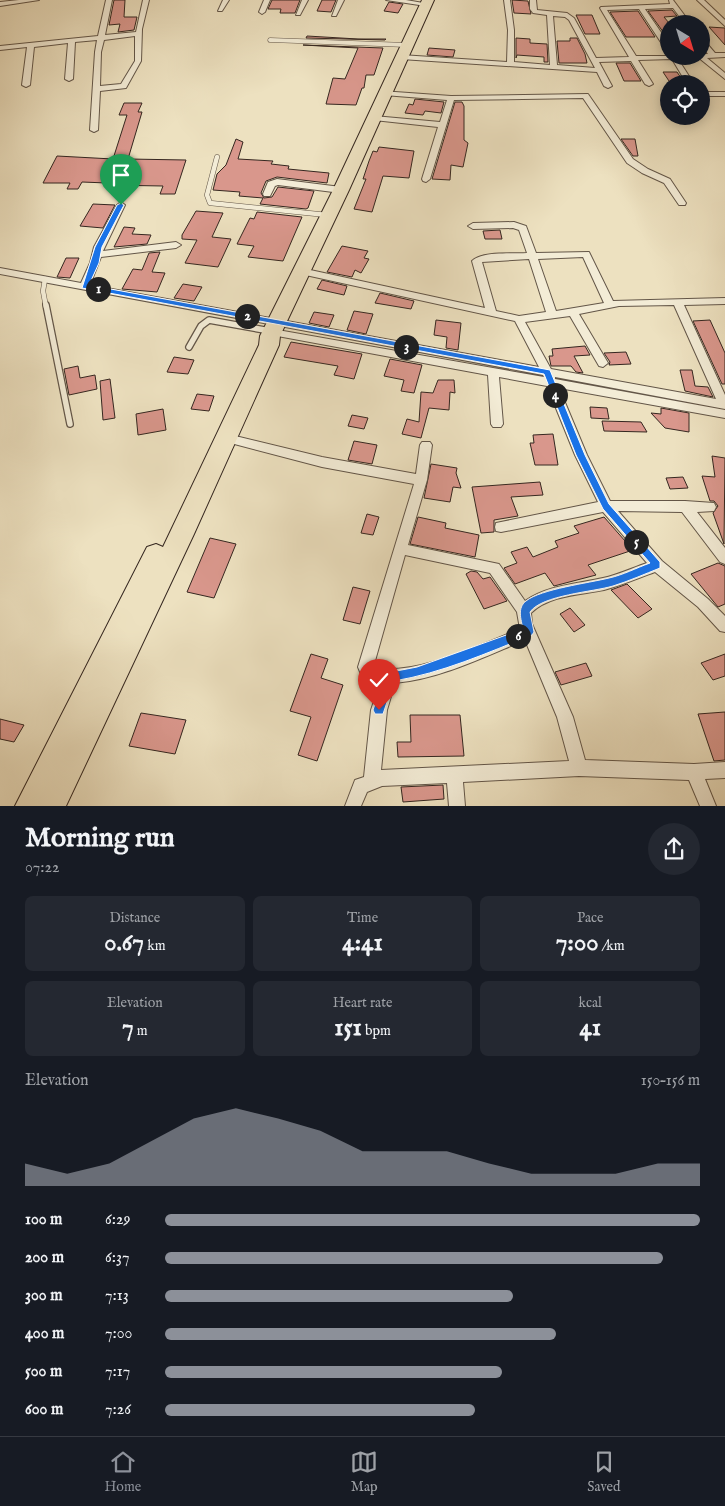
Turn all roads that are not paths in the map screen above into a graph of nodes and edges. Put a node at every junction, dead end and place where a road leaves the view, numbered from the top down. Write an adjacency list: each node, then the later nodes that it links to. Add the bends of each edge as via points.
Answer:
1 (27, 0): 2 (street); 16 (street)
2 (36, 0)
3 (109, 0): 28 (street)
4 (146, 0): 26 (street)
5 (226, 0): 19 (street)
6 (267, 0): 20 (street)
7 (305, 0): 21 (street)
8 (340, 0): 23 (street)
9 (389, 0): 15 (street)
10 (507, 0): 42 (street, via 511,30)
11 (523, 0): 12 (street)
12 (533, 0): 22 (street, via 533,11)
13 (670, 0): 17 (street)
14 (700, 0): 25 (street)
15 (427, 2): 33 (highway)
16 (0, 4)
17 (675, 6): 18 (street); 24 (street)
18 (641, 7): 27 (street); 39 (street, via 602,8)
19 (220, 10)
20 (262, 12)
21 (298, 14)
22 (550, 14): 40 (street, via 569,16); 43 (street)
23 (334, 15)
24 (682, 15)
25 (725, 24)
26 (139, 34): 28 (street); 50 (street, via 138,61 123,86)
27 (660, 36)
28 (100, 37): 29 (street); 50 (street)
29 (72, 40): 31 (street); 46 (street)
30 (270, 40): 33 (lane)
31 (31, 45): 32 (street); 48 (street)
32 (0, 48)
33 (404, 51): 42 (street); 51 (highway)
34 (710, 51): 36 (street)
35 (710, 56): 36 (street)
36 (714, 56): 37 (street)
37 (725, 56)
38 (660, 58): 39 (street)
39 (634, 59): 40 (street); 47 (street)
40 (595, 60): 44 (street)
41 (710, 64): 45 (street)
42 (510, 65): 43 (street)
43 (554, 67): 44 (street)
44 (600, 70): 49 (street)
45 (725, 77)
46 (68, 79)
47 (649, 84)
48 (26, 85)
49 (608, 86)
50 (96, 89): 57 (street)
51 (384, 93): 54 (street); 55 (highway)
52 (710, 94): 53 (street)
53 (725, 94)
54 (451, 98): 56 (street); 62 (street, via 585,96 630,161 667,181)
55 (374, 118): 56 (street); 60 (highway)
56 (442, 125): 59 (street)
57 (94, 130)
58 (217, 157): 64 (lane, via 207,196 210,203)
59 (426, 179)
60 (341, 190): 61 (street, via 277,182 271,184); 64 (highway)
61 (267, 194)
62 (682, 203)
63 (121, 205): 68 (street)
64 (329, 216): 70 (highway)
65 (473, 226): 67 (street, via 520,226)
66 (176, 245): 68 (street)
67 (532, 254): 75 (street, via 586,254); 76 (street, via 479,259); 78 (street)
68 (97, 255): 72 (street)
69 (0, 271): 71 (street)
70 (301, 271): 76 (street); 80 (highway)
71 (45, 279): 72 (street); 86 (lane, via 43,291)
72 (85, 286): 80 (street)
73 (725, 301): 74 (street)
74 (678, 303): 75 (street); 85 (street)
75 (610, 305): 77 (street)
76 (491, 312): 79 (street)
77 (573, 312): 78 (street); 82 (street)
78 (552, 315): 79 (street)
79 (519, 319): 84 (street)
80 (273, 330): 81 (lane, via 209,320 201,326); 83 (street); 84 (street); 88 (highway, via 270,345); 107 (highway, via 260,343)
81 (189, 347)
82 (602, 363)
83 (493, 373): 84 (street); 87 (street)
84 (549, 378): 85 (street); 91 (street)
85 (725, 408)
86 (70, 424)
87 (498, 424)
88 (227, 438): 90 (street, via 322,462); 108 (highway)
89 (426, 445): 90 (street)
90 (421, 480): 95 (street)
91 (606, 506): 92 (street); 94 (street); 97 (street)
92 (685, 506): 93 (street); 96 (street)
93 (710, 507)
94 (501, 527)
95 (402, 549): 98 (street, via 494,568); 101 (street, via 364,667 376,678)
96 (725, 558)
97 (657, 565): 98 (street, via 612,582 543,598); 99 (street)
98 (524, 611): 100 (street)
99 (725, 626)
100 (529, 632): 101 (street, via 426,669); 102 (street, via 565,717)
101 (390, 676): 106 (street, via 379,710)
102 (579, 768): 104 (street); 105 (street)
103 (725, 770): 104 (street)
104 (694, 772): 111 (street)
105 (456, 775): 106 (street); 110 (street)
106 (372, 781): 109 (street, via 361,786)
107 (30, 806)
108 (50, 806)
109 (353, 806)
110 (457, 806)
111 (708, 806)

